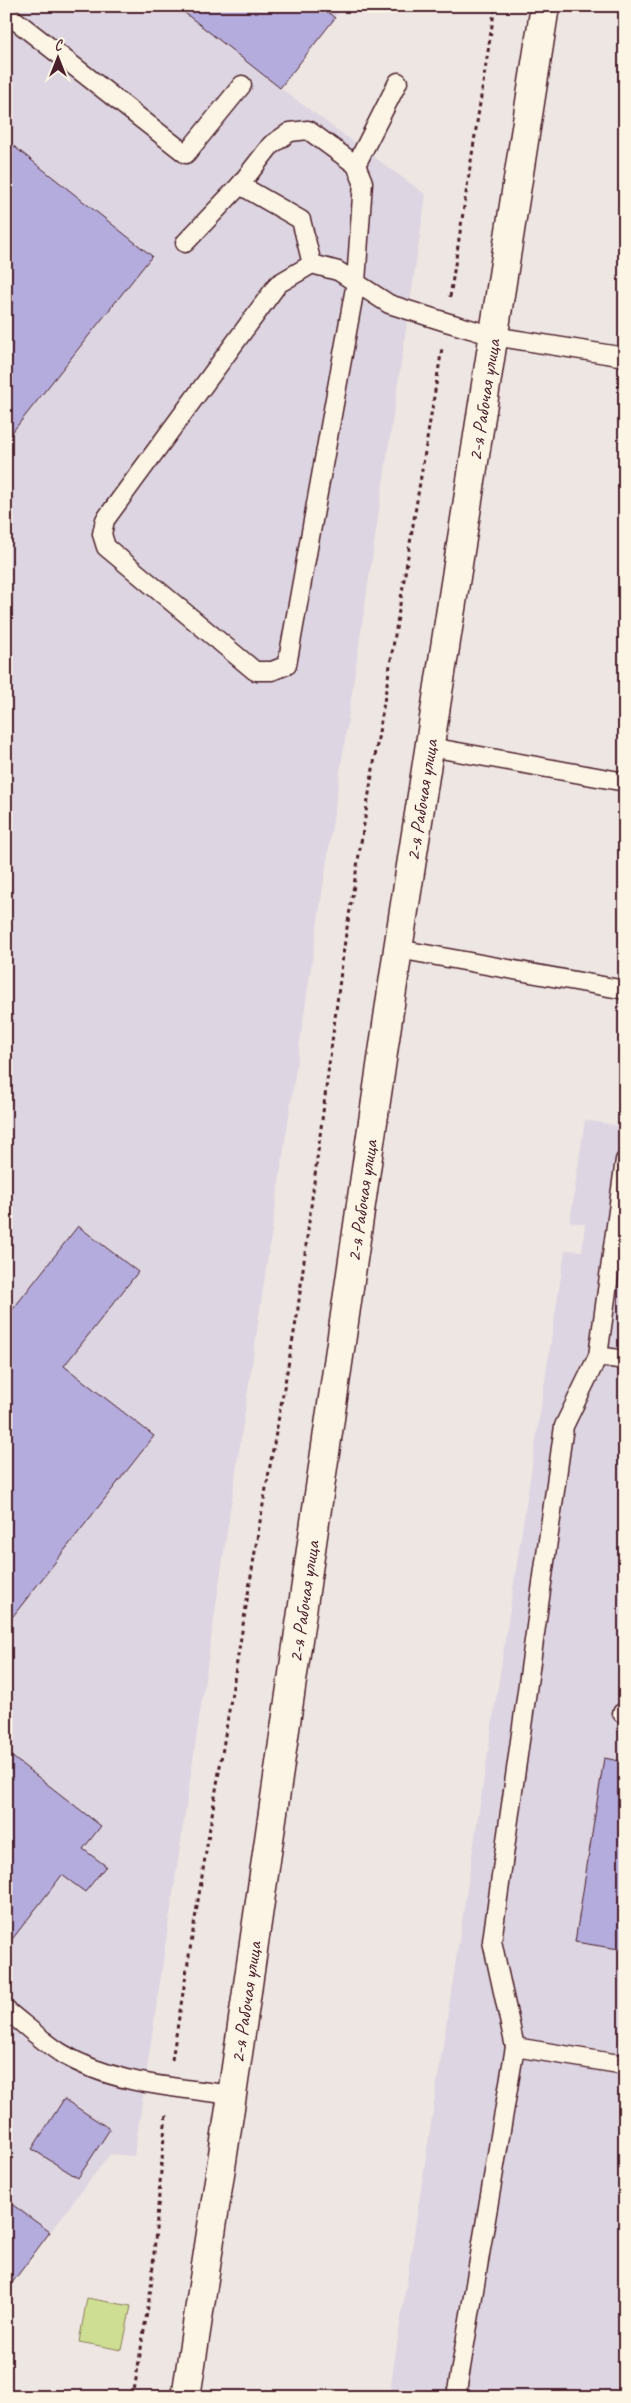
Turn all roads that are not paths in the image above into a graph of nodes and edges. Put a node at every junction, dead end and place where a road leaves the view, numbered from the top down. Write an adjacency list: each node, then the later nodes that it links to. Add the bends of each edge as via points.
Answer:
1 (545, 6): 10 (main road, 2-я Рабочая улица)
2 (6, 13): 4 (lane, via 186,154)
3 (398, 82): 5 (lane)
4 (242, 85)
5 (356, 165): 6 (lane, via 308,130 290,132 271,145); 9 (lane, via 363,182)
6 (240, 184): 7 (lane); 8 (lane, via 301,220)
7 (185, 243)
8 (312, 264): 9 (lane, via 338,271); 9 (lane, via 278,284 105,520 102,534 106,547 256,671 272,671 287,665)
9 (356, 282): 10 (lane, via 389,304)
10 (494, 336): 11 (lane); 12 (main road, 2-я Рабочая улица)
11 (625, 357)
12 (430, 747): 13 (lane); 14 (main road, 2-я Рабочая улица)
13 (625, 782)
14 (398, 949): 15 (lane); 22 (main road, 2-я Рабочая улица)
15 (625, 990)
16 (625, 1160): 17 (lane)
17 (598, 1356): 18 (lane); 20 (lane, via 564,1426 492,1941)
18 (625, 1360)
19 (6, 2010): 22 (lane, via 61,2053 106,2074)
20 (515, 2047): 21 (lane); 24 (lane)
21 (625, 2065)
22 (232, 2095): 23 (main road, 2-я Рабочая улица)
23 (186, 2397)
24 (456, 2397)

